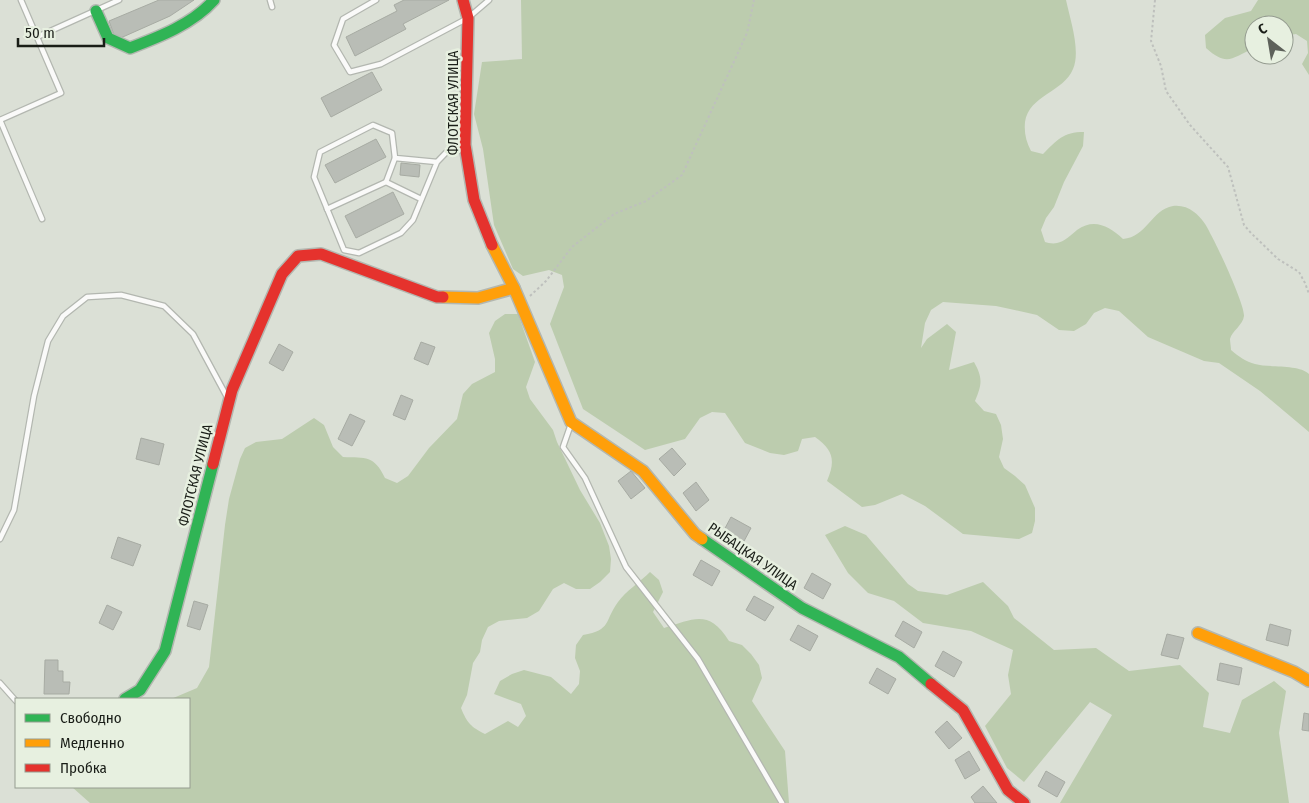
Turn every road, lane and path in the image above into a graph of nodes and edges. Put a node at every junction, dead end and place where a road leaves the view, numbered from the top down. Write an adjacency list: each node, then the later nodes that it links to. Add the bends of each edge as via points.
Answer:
1 (21, 0): 13 (lane)
2 (119, 0): 11 (lane)
3 (214, 0): 11 (street, via 210,6 175,28 130,48 108,38)
4 (270, 0): 10 (lane)
5 (376, 0): 12 (lane, via 343,19 334,45 350,72 381,64)
6 (463, 0): 12 (street, ФЛОТСКАЯ УЛИЦА)
7 (489, 0): 12 (lane)
8 (754, 0): 24 (path, via 747,33 682,175 646,201 614,214 572,247 546,281)
9 (1155, 0): 23 (path, via 1151,41 1166,91 1190,125 1228,167 1244,225 1278,259 1299,272)
10 (272, 7)
11 (96, 10): 13 (lane)
12 (468, 18): 15 (street, ФЛОТСКАЯ УЛИЦА)
13 (37, 37): 14 (lane, via 61,93)
14 (0, 120): 21 (lane)
15 (465, 133): 17 (lane); 22 (street, ФЛОТСКАЯ УЛИЦА, via 474,200)
16 (395, 158): 17 (lane); 18 (lane); 20 (lane, via 392,133 373,125 320,152 314,177)
17 (437, 162): 19 (lane)
18 (386, 182): 19 (lane); 20 (lane)
19 (422, 199): 20 (lane, via 413,220 401,233 359,253 344,250)
20 (327, 209)
21 (42, 218)
22 (514, 288): 24 (street); 25 (street, ФЛОТСКАЯ УЛИЦА, via 478,298 437,297 321,254 298,256 282,274)
23 (1309, 294)
24 (521, 305): 26 (street)
25 (229, 400): 27 (lane, via 192,334 164,306 120,295 87,297 63,316 48,341 34,396 14,510); 31 (street, ФЛОТСКАЯ УЛИЦА, via 166,651 140,690)
26 (571, 422): 33 (lane, via 563,447 585,478 626,567 698,659); 34 (street, РЫБАЦКАЯ УЛИЦА, via 643,471 695,534 802,608 899,656 963,710 1008,790)
27 (0, 539)
28 (1198, 633): 29 (street)
29 (1309, 681)
30 (0, 682): 32 (lane)
31 (127, 698)
32 (15, 700)
33 (782, 803)
34 (1024, 803)

